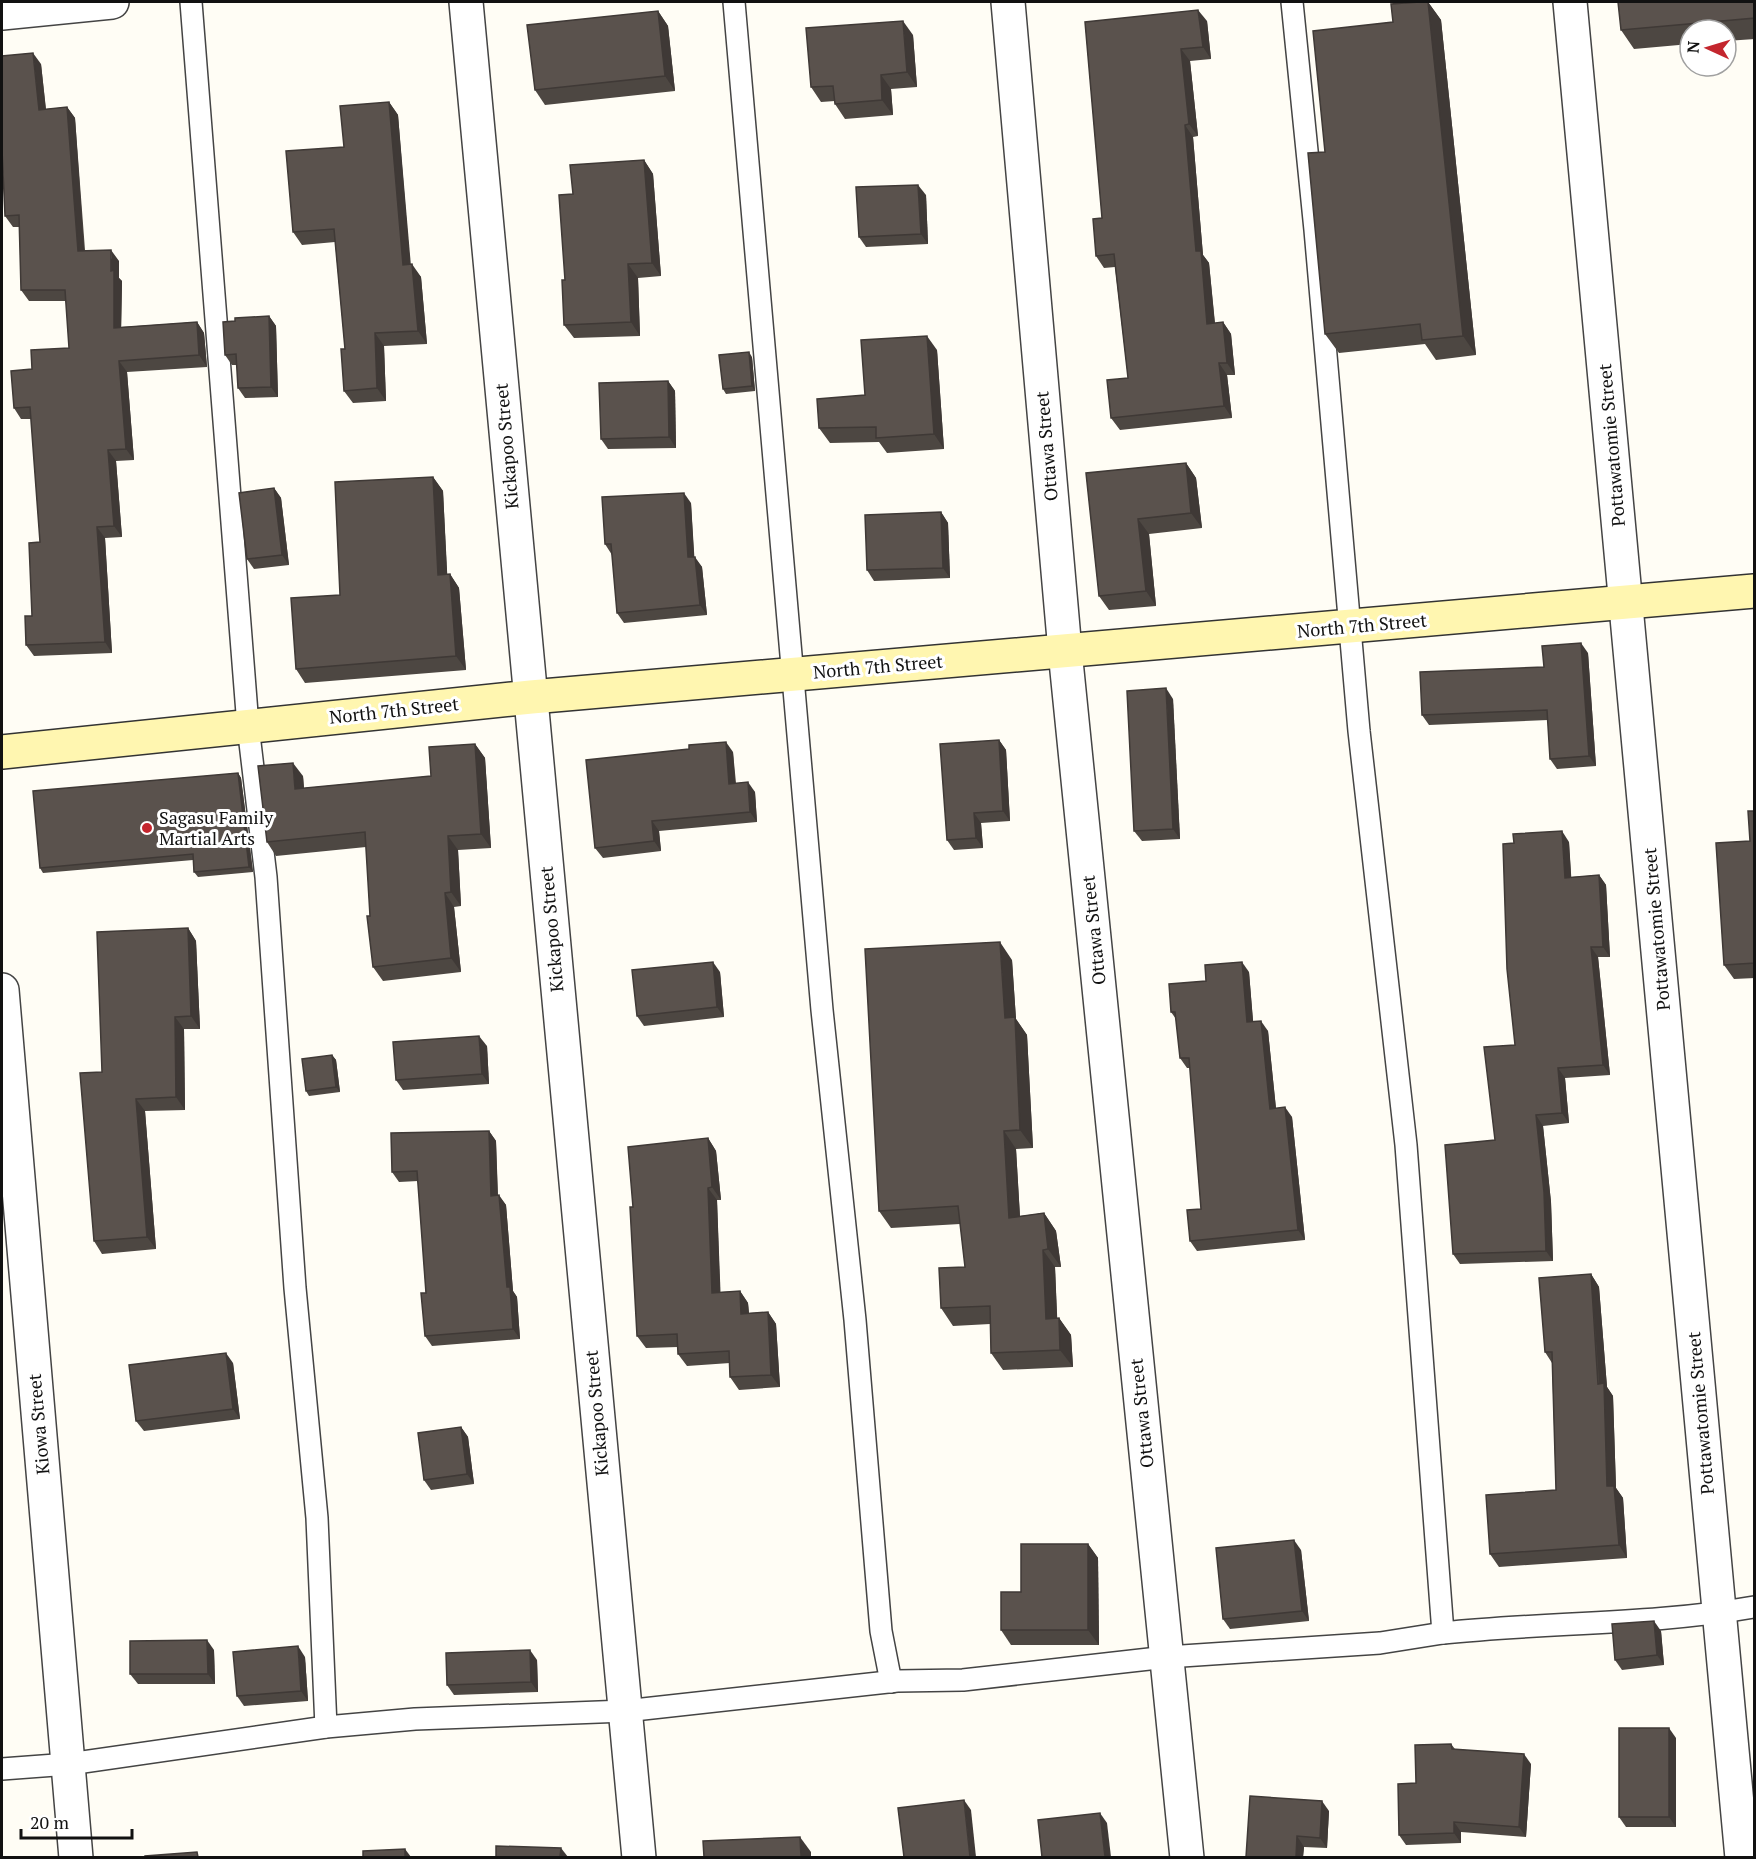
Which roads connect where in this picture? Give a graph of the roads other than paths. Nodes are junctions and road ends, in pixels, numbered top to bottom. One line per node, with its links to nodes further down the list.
1 (112, 2): 8 (street)
2 (190, 2): 15 (lane)
3 (466, 2): 14 (street, Kickapoo Street)
4 (734, 2): 13 (lane)
5 (1008, 2): 12 (street, Ottawa Street)
6 (1293, 2): 11 (lane)
7 (1570, 2): 10 (street, Pottawatomie Street)
8 (2, 13)
9 (1755, 591): 10 (street, North 7th Street)
10 (1627, 602): 11 (street, North 7th Street); 19 (street, Pottawatomie Street)
11 (1350, 628): 12 (street, North 7th Street); 20 (lane)
12 (1065, 651): 13 (street, North 7th Street); 21 (street, Ottawa Street)
13 (793, 674): 14 (street, North 7th Street); 22 (lane)
14 (531, 697): 15 (street, North 7th Street); 23 (street, Kickapoo Street)
15 (248, 726): 16 (street, North 7th Street); 24 (lane)
16 (2, 752)
17 (2, 990): 25 (street, Kiowa Street)
18 (1755, 1607): 19 (lane)
19 (1720, 1613): 20 (lane); 30 (street, Pottawatomie Street)
20 (1443, 1633): 21 (lane)
21 (1167, 1657): 22 (lane); 29 (street, Ottawa Street)
22 (891, 1682): 23 (lane)
23 (625, 1710): 24 (lane); 28 (street, Kickapoo Street)
24 (326, 1727): 25 (lane)
25 (69, 1764): 26 (lane); 27 (street, Kiowa Street)
26 (2, 1769)
27 (76, 1857)
28 (639, 1857)
29 (1187, 1857)
30 (1742, 1857)

